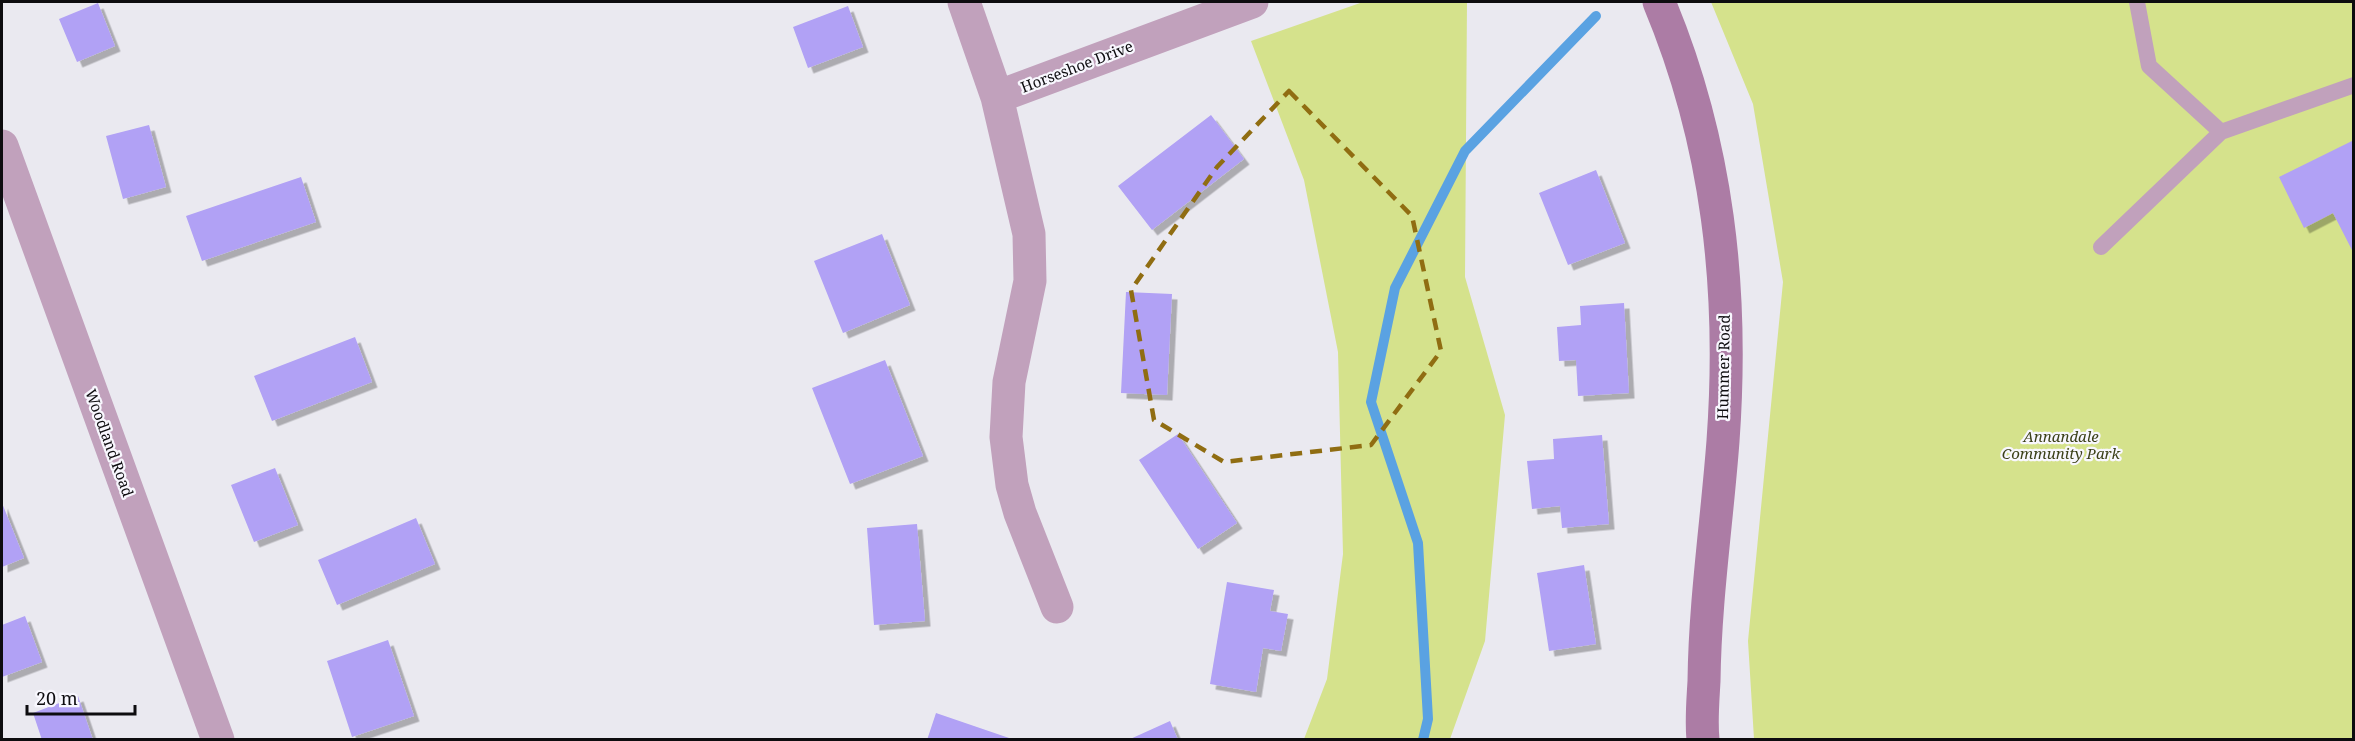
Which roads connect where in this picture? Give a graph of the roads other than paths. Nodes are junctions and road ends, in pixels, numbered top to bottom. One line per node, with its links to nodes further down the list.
1 (964, 2): 6 (street)
2 (1252, 2): 6 (street, Horseshoe Drive)
3 (1659, 2): 12 (main road, Hummer Road)
4 (2137, 2): 7 (lane)
5 (2354, 85): 7 (lane)
6 (997, 97): 10 (street)
7 (2221, 132): 9 (lane)
8 (2, 146): 11 (street, Woodland Road)
9 (2101, 247)
10 (1057, 607)
11 (218, 740)
12 (1703, 740)

